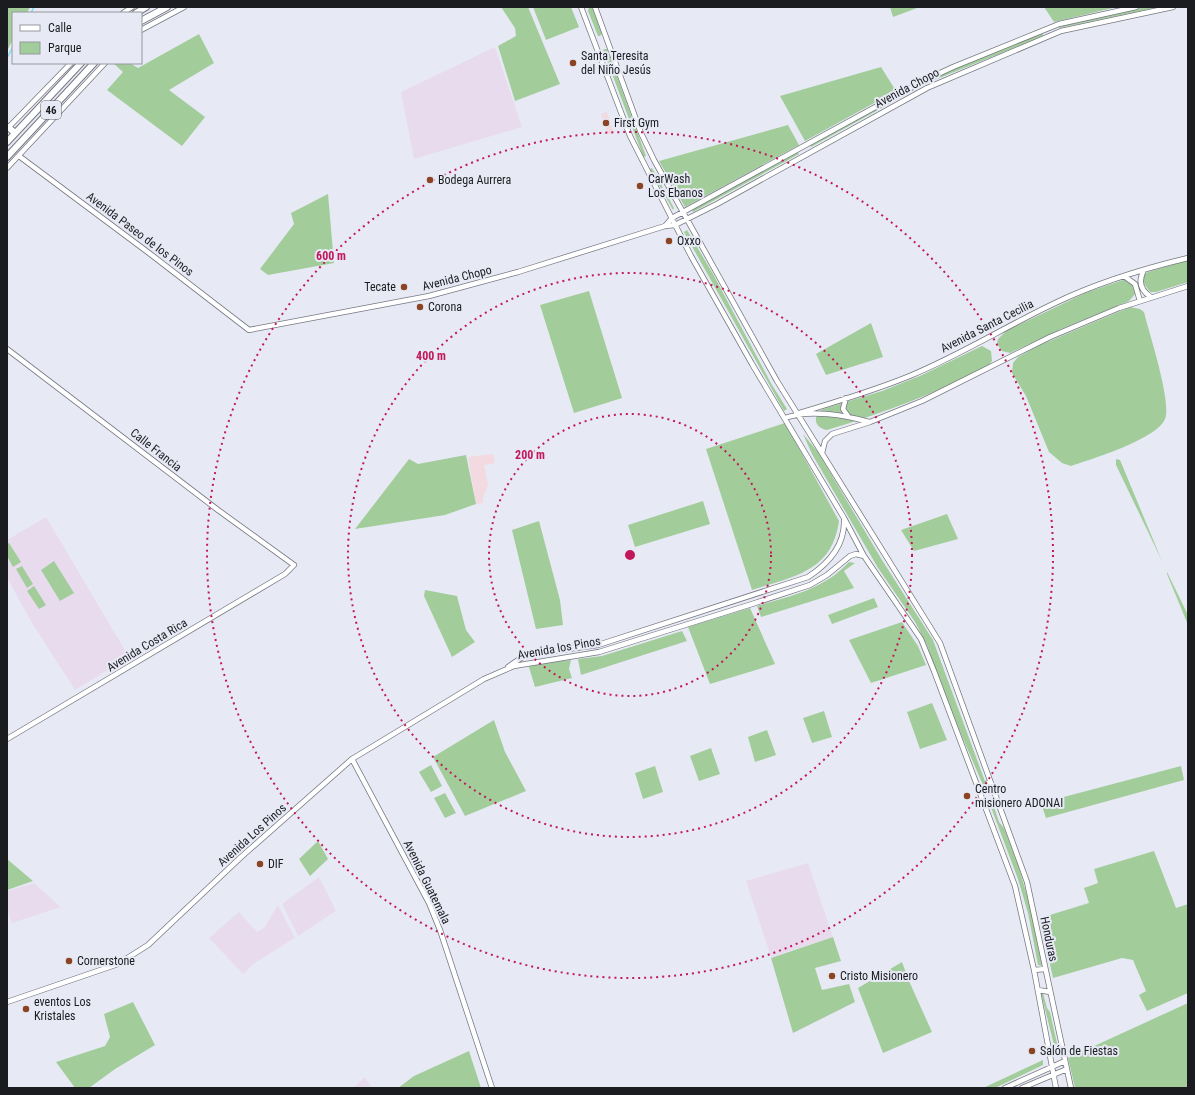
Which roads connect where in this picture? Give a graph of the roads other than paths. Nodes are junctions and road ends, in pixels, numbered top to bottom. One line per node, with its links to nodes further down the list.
1 (167, 7): 7 (main road)
2 (184, 7): 8 (street)
3 (581, 7): 21 (street, Honduras)
4 (595, 7): 20 (street)
5 (1136, 7): 20 (street, Avenida Chopo)
6 (1173, 7): 22 (street, Avenida Chopo)
7 (142, 20)
8 (142, 29)
9 (70, 64): 14 (street)
10 (80, 64): 15 (main road, 46)
11 (93, 64): 13 (main road, 46)
12 (103, 64): 13 (street)
13 (54, 112): 17 (street); 18 (main road, 46)
14 (8, 128): 15 (main road)
15 (15, 133): 16 (main road, 46)
16 (7, 142)
17 (19, 156): 19 (street); 31 (street, Avenida Paseo de los Pinos)
18 (7, 157)
19 (7, 168)
20 (682, 213): 21 (street, Avenida Chopo); 22 (street)
21 (672, 218): 23 (street, Honduras); 24 (street, Avenida Chopo)
22 (686, 220): 23 (street, Avenida Chopo); 34 (street)
23 (675, 225): 24 (street, Avenida Chopo); 36 (street, Honduras)
24 (665, 226): 31 (street, Avenida Chopo)
25 (1188, 258): 26 (street, Avenida Santa Cecilia)
26 (1144, 270): 27 (street, Avenida Santa Cecilia); 29 (street)
27 (1124, 276): 30 (street); 33 (street, Avenida Santa Cecilia)
28 (1188, 286): 29 (street)
29 (1151, 297): 30 (street)
30 (1140, 301): 37 (street)
31 (249, 330)
32 (7, 349): 41 (street, Calle Francia)
33 (846, 398): 34 (street, Avenida Santa Cecilia); 35 (street)
34 (796, 414): 35 (street); 36 (street, Avenida Santa Cecilia); 38 (street)
35 (848, 416): 37 (street)
36 (785, 418): 39 (street, Honduras)
37 (870, 422): 38 (street)
38 (822, 453): 46 (street)
39 (844, 518): 40 (street, Honduras); 42 (street, Avenida los Pinos)
40 (864, 556): 43 (street, Avenida los Pinos); 48 (street, Honduras)
41 (294, 565): 45 (street, Avenida Costa Rica)
42 (822, 568): 43 (street); 44 (street, Avenida los Pinos)
43 (827, 575): 44 (street, Avenida los Pinos)
44 (507, 668): 47 (street, Avenida Los Pinos)
45 (7, 740)
46 (981, 755): 48 (street); 49 (street, Honduras)
47 (352, 759): 53 (street, Avenida Los Pinos); 58 (street, Avenida Guatemala)
48 (979, 792): 50 (street, Honduras)
49 (1045, 969): 50 (street); 52 (street, Honduras)
50 (1034, 970): 51 (street, Honduras)
51 (1038, 990): 52 (street); 55 (street, Honduras)
52 (1050, 992): 54 (street, Honduras)
53 (7, 1002)
54 (1065, 1061): 55 (street); 56 (street, Honduras)
55 (1052, 1066): 57 (street, Honduras); 59 (street)
56 (1067, 1069): 57 (street); 62 (street, Honduras)
57 (1053, 1074): 60 (street); 61 (street, Honduras)
58 (492, 1088)
59 (1005, 1088)
60 (1022, 1088)
61 (1056, 1088)
62 (1071, 1088)

